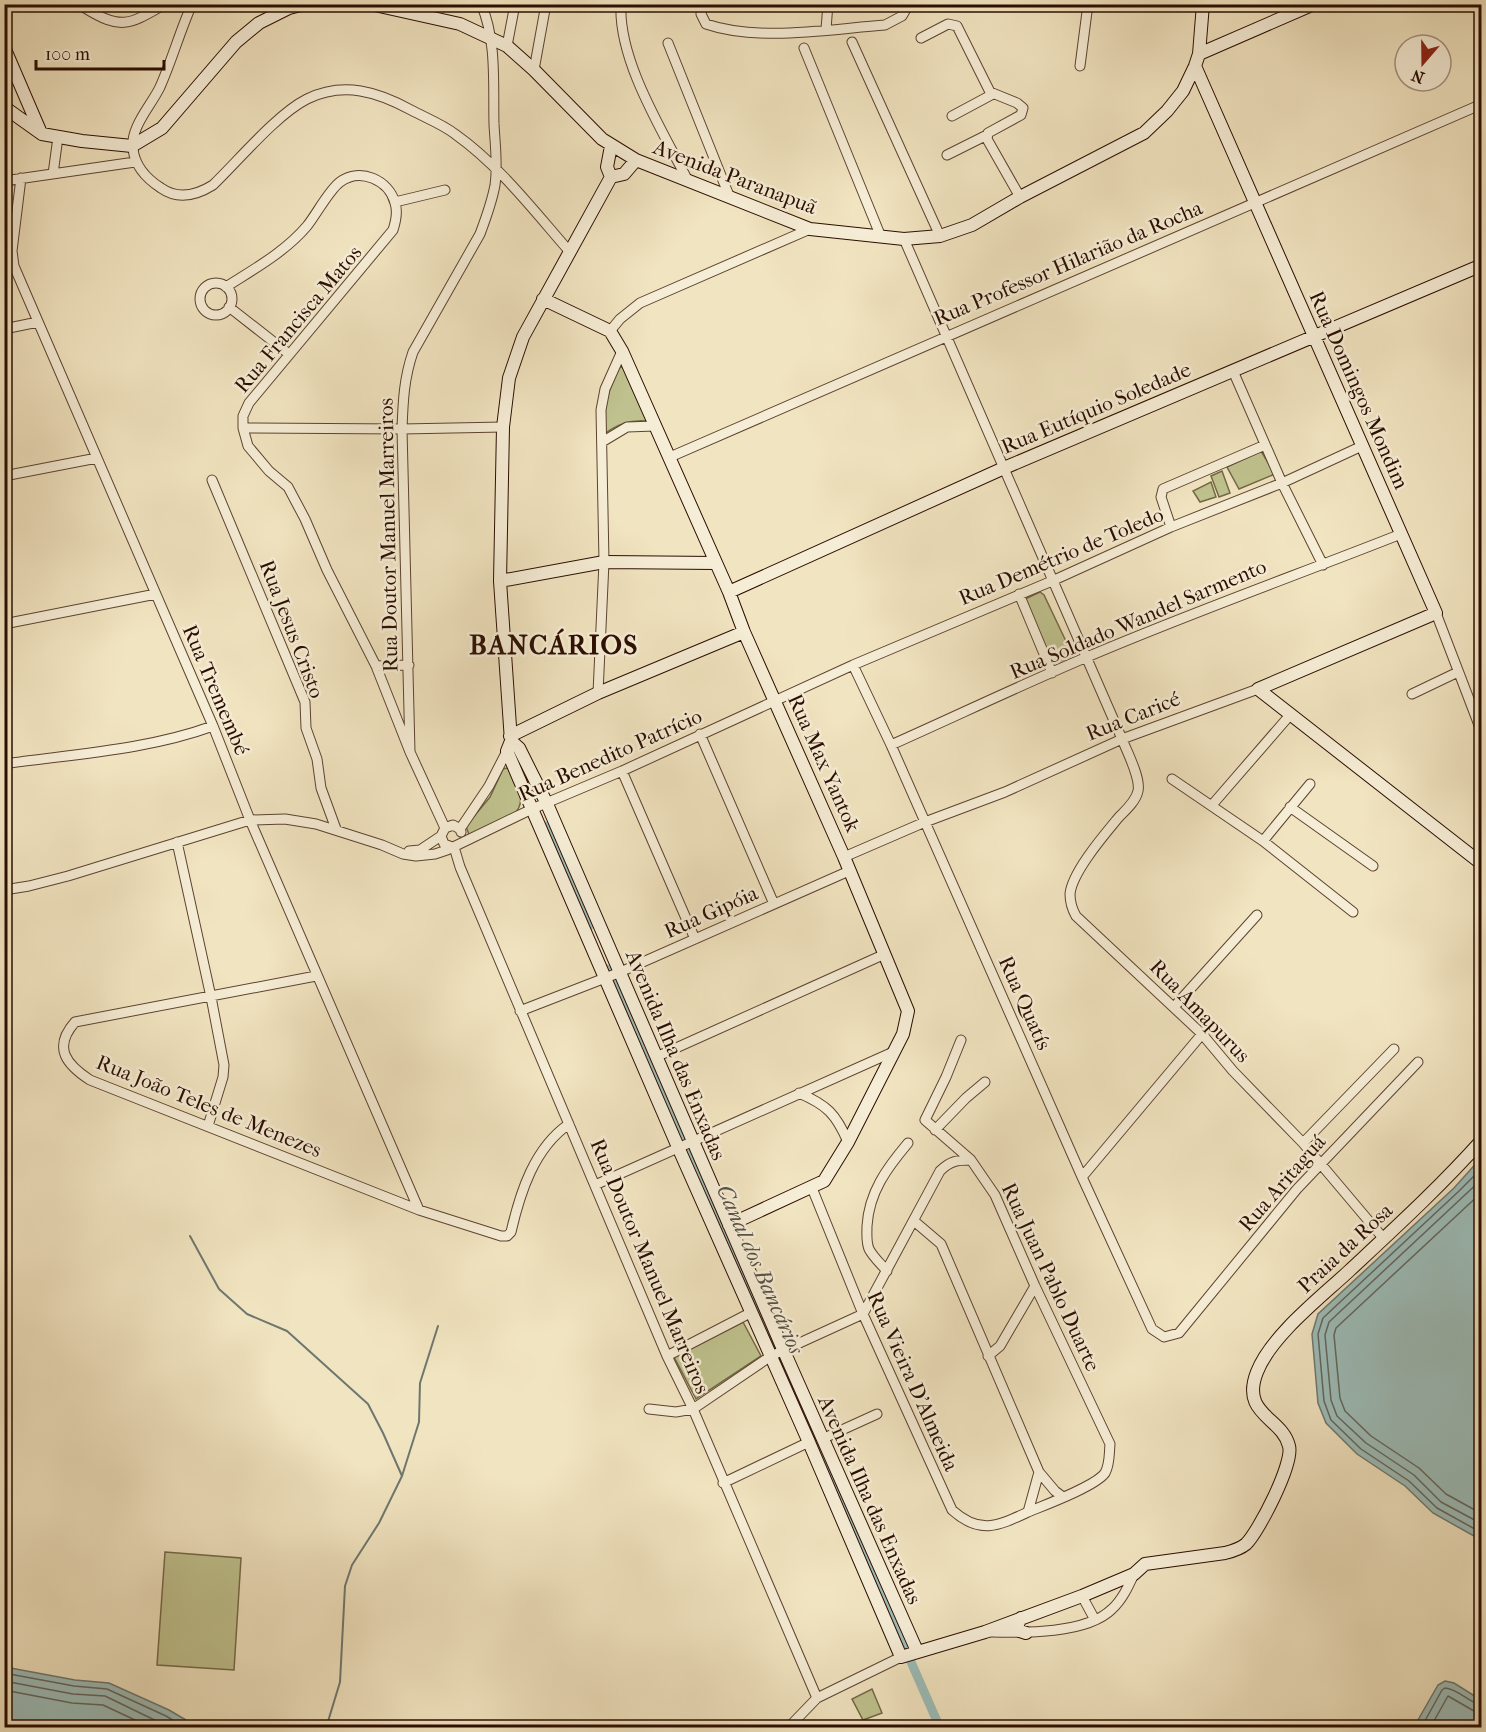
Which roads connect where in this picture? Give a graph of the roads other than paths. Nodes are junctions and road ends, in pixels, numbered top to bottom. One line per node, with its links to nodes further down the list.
1 (165, 4): 15 (street)
2 (192, 4): 34 (street)
3 (304, 4): 34 (street)
4 (370, 4): 17 (street, Avenida Paranapuã)
5 (481, 4): 17 (street, Rua Doutor Manuel Marreiros)
6 (515, 4): 21 (street)
7 (546, 4): 26 (street)
8 (621, 4): 43 (street)
9 (704, 4): 16 (street)
10 (828, 4): 16 (street)
11 (909, 4): 16 (street)
12 (1088, 4): 25 (street)
13 (1203, 4): 24 (street, Avenida Paranapuã)
14 (1314, 4): 24 (street)
15 (84, 6)
16 (826, 29)
17 (490, 37): 21 (street, Avenida Paranapuã); 39 (street, Rua Doutor Manuel Marreiros)
18 (921, 38): 27 (street)
19 (852, 42): 51 (street)
20 (668, 43): 47 (street)
21 (507, 46): 26 (street, Avenida Paranapuã)
22 (4, 47): 31 (street)
23 (804, 48): 52 (street)
24 (1201, 53): 46 (street, Avenida Paranapuã); 49 (street, Rua Domingos Mondim)
25 (1080, 66)
26 (534, 70): 35 (street, Avenida Paranapuã)
27 (993, 94): 30 (street); 32 (street)
28 (1482, 104): 49 (street, Rua Professor Hilarião da Rocha)
29 (4, 107): 31 (street)
30 (952, 116)
31 (42, 134): 33 (street)
32 (987, 135): 36 (street); 46 (street)
33 (58, 137): 34 (street); 40 (street)
34 (132, 146): 38 (street)
35 (611, 146): 37 (street, Avenida Paranapuã); 41 (street)
36 (947, 155)
37 (636, 160): 41 (street); 43 (street, Avenida Paranapuã)
38 (135, 162): 39 (street); 40 (street)
39 (496, 169): 54 (street); 70 (street, Rua Doutor Manuel Marreiros)
40 (52, 174): 42 (street)
41 (611, 177): 54 (street)
42 (21, 178): 44 (street); 59 (street, Rua Tremembé)
43 (687, 179): 47 (street, Avenida Paranapuã)
44 (4, 181)
45 (445, 190): 48 (street)
46 (1020, 197): 51 (street, Avenida Paranapuã)
47 (730, 198): 50 (street, Avenida Paranapuã)
48 (395, 202): 56 (street); 65 (street, Rua Francisca Matos)
49 (1254, 202): 62 (street, Rua Professor Hilarião da Rocha); 63 (street, Rua Domingos Mondim)
50 (810, 229): 52 (street, Avenida Paranapuã); 61 (street)
51 (940, 236): 53 (street, Avenida Paranapuã)
52 (881, 237): 53 (street, Avenida Paranapuã)
53 (904, 239): 62 (street)
54 (570, 252): 57 (street)
55 (1482, 266): 63 (street, Rua Eutíquio Soledade)
56 (226, 287): 58 (street); 58 (street)
57 (543, 299): 61 (street); 68 (street)
58 (229, 308): 65 (street)
59 (38, 322): 60 (street); 75 (street, Rua Tremembé)
60 (4, 329)
61 (610, 331): 64 (street, Rua Max Yantok)
62 (946, 335): 74 (street, Rua Professor Hilarião da Rocha); 76 (street)
63 (1314, 337): 66 (street, Rua Eutíquio Soledade); 73 (street, Rua Domingos Mondim)
64 (622, 351): 67 (street, Rua Max Yantok); 71 (street)
65 (289, 354): 69 (street, Rua Francisca Matos)
66 (1233, 371): 72 (street); 76 (street, Rua Eutíquio Soledade)
67 (655, 426): 71 (street); 74 (street, Rua Max Yantok)
68 (502, 427): 70 (street); 85 (street)
69 (243, 428): 70 (street); 96 (street, Rua Francisca Matos)
70 (402, 429): 94 (street, Rua Doutor Manuel Marreiros)
71 (602, 442): 82 (street)
72 (1265, 445): 79 (street); 80 (street)
73 (1362, 446): 79 (street, Rua Demétrio de Toledo); 81 (street, Rua Domingos Mondim)
74 (670, 457): 83 (street, Rua Max Yantok)
75 (97, 458): 77 (street); 88 (street, Rua Tremembé)
76 (1004, 468): 86 (street); 87 (street, Rua Eutíquio Soledade)
77 (4, 476)
78 (212, 480): 121 (street, Rua Jesus Cristo)
79 (1282, 483): 80 (street, Rua Demétrio de Toledo); 84 (street)
80 (1171, 527): 86 (street, Rua Demétrio de Toledo)
81 (1401, 534): 84 (street, Rua Soldado Wandel Sarmento); 90 (street, Rua Domingos Mondim)
82 (604, 562): 83 (street); 85 (street); 100 (street)
83 (716, 563): 87 (street, Rua Max Yantok)
84 (1323, 565): 93 (street, Rua Soldado Wandel Sarmento)
85 (500, 581): 108 (street)
86 (1052, 581): 89 (street, Rua Demétrio de Toledo); 93 (street)
87 (729, 592): 92 (street, Rua Max Yantok)
88 (156, 594): 91 (street); 104 (street, Rua Tremembé)
89 (1019, 594): 95 (street, Rua Demétrio de Toledo); 98 (street)
90 (1437, 613): 97 (street, Rua Domingos Mondim); 99 (street, Rua Caricé)
91 (4, 624)
92 (744, 632): 100 (street); 102 (street, Rua Max Yantok)
93 (1086, 657): 98 (street, Rua Soldado Wandel Sarmento); 107 (street)
94 (409, 665): 96 (street); 110 (street, Rua Doutor Manuel Marreiros)
95 (853, 665): 102 (street, Rua Demétrio de Toledo); 109 (street, Rua Quatís)
96 (376, 666): 110 (street, Rua Francisca Matos)
97 (1458, 672): 101 (street); 105 (street, Rua Domingos Mondim)
98 (1052, 673): 109 (street, Rua Soldado Wandel Sarmento)
99 (1258, 689): 103 (street); 107 (street, Rua Caricé)
100 (598, 693): 108 (street)
101 (1412, 694)
102 (775, 701): 106 (street, Rua Benedito Patrício); 128 (street, Rua Max Yantok)
103 (1290, 715): 116 (street); 129 (street)
104 (213, 726): 111 (street); 119 (street, Rua Tremembé)
105 (1482, 733)
106 (700, 734): 112 (street, Rua Benedito Patrício); 133 (street)
107 (1122, 739): 120 (street, Rua Caricé); 142 (street, Rua Amapurus)
108 (512, 744): 115 (street, Avenida Ilha das Enxadas); 118 (street, Avenida Ilha das Enxadas); 122 (street)
109 (891, 745): 120 (street, Rua Quatís)
110 (410, 752): 123 (street, Rua Doutor Manuel Marreiros)
111 (4, 764)
112 (622, 771): 115 (street, Rua Benedito Patrício); 136 (street)
113 (1172, 779): 116 (street)
114 (1310, 784): 117 (street)
115 (547, 804): 118 (street, Rua Benedito Patrício); 138 (street, Avenida Ilha das Enxadas)
116 (1212, 805): 124 (street)
117 (1290, 807): 124 (street); 130 (street)
118 (532, 809): 126 (street, Rua Benedito Patrício); 140 (street, Avenida Ilha das Enxadas)
119 (250, 820): 121 (street, Rua Benedito Patrício); 125 (street, Rua Benedito Patrício); 139 (street, Rua Tremembé)
120 (925, 822): 128 (street, Rua Caricé); 162 (street, Rua Quatís)
121 (336, 829): 127 (street, Rua Benedito Patrício)
122 (460, 829): 123 (street); 126 (street)
123 (443, 832): 126 (street); 127 (street)
124 (1263, 841): 134 (street)
125 (177, 842): 132 (street, Rua Benedito Patrício); 141 (street)
126 (455, 846): 127 (street, Rua Benedito Patrício); 143 (street, Rua Doutor Manuel Marreiros)
127 (395, 851)
128 (844, 857): 131 (street, Rua Max Yantok)
129 (1482, 864)
130 (1373, 866)
131 (849, 871): 133 (street, Rua Gipóia); 137 (street, Rua Max Yantok)
132 (4, 890)
133 (774, 904): 136 (street, Rua Gipóia)
134 (1353, 912)
135 (1257, 915): 142 (street)
136 (695, 939): 138 (street, Rua Gipóia)
137 (885, 954): 147 (street, Rua Max Yantok); 148 (street)
138 (619, 973): 140 (street, Rua Gipóia); 148 (street, Avenida Ilha das Enxadas)
139 (316, 976): 141 (street, Rua João Teles de Menezes); 165 (street, Rua Tremembé)
140 (606, 978): 143 (street, Rua Gipóia); 159 (street, Avenida Ilha das Enxadas)
141 (211, 997): 153 (street); 153 (street, Rua João Teles de Menezes)
142 (1174, 1007): 144 (street, Rua Amapurus)
143 (520, 1011): 152 (street, Rua Doutor Manuel Marreiros)
144 (1202, 1034): 158 (street, Rua Amapurus); 162 (street)
145 (961, 1040): 154 (street, Rua Juan Pablo Duarte)
146 (1394, 1049): 158 (street)
147 (892, 1052): 151 (street); 156 (street, Rua Max Yantok)
148 (656, 1057): 159 (street, Avenida Ilha das Enxadas)
149 (1418, 1062): 161 (street, Rua Aritaguá)
150 (985, 1082): 154 (street)
151 (799, 1093): 156 (street); 159 (street)
152 (569, 1124): 163 (street, Rua Doutor Manuel Marreiros); 165 (street, Rua João Teles de Menezes)
153 (207, 1126): 165 (street, Rua João Teles de Menezes)
154 (935, 1130): 160 (street, Rua Juan Pablo Duarte)
155 (1482, 1140): 168 (street, Praia da Rosa)
156 (848, 1142): 164 (street, Rua Max Yantok)
157 (908, 1143): 169 (street)
158 (1303, 1143): 161 (street, Rua Amapurus)
159 (686, 1144): 163 (street); 167 (street, Avenida Ilha das Enxadas); 171 (street, Avenida Ilha das Enxadas)
160 (971, 1160): 166 (street); 170 (street, Rua Juan Pablo Duarte)
161 (1322, 1164): 168 (street, Rua Amapurus); 173 (street, Rua Aritaguá)
162 (1082, 1177): 173 (street, Rua Quatís)
163 (595, 1185): 175 (street, Rua Doutor Manuel Marreiros)
164 (812, 1188): 167 (street, Rua Max Yantok); 172 (street, Rua Vieira D'Almeida)
165 (419, 1210)
166 (914, 1221): 169 (street); 176 (street)
167 (729, 1225): 174 (street, Avenida Ilha das Enxadas)
168 (1384, 1239): 186 (street, Praia da Rosa)
169 (887, 1271): 172 (street)
170 (1035, 1286): 176 (street); 184 (street, Rua Juan Pablo Duarte)
171 (752, 1312): 174 (street, Avenida Ilha das Enxadas); 175 (street)
172 (863, 1314): 174 (street); 185 (street, Rua Vieira D'Almeida)
173 (1179, 1333)
174 (777, 1353): 178 (street); 180 (street, Avenida Ilha das Enxadas); 181 (street, Avenida Ilha das Enxadas)
175 (667, 1356): 178 (street, Rua Doutor Manuel Marreiros)
176 (988, 1356): 182 (street)
177 (649, 1408): 178 (street)
178 (693, 1409): 183 (street, Rua Doutor Manuel Marreiros)
179 (877, 1414): 180 (street)
180 (822, 1439): 192 (street, Avenida Ilha das Enxadas)
181 (809, 1442): 183 (street); 193 (street, Avenida Ilha das Enxadas)
182 (1040, 1472): 184 (street); 185 (street)
183 (723, 1483): 194 (street, Rua Doutor Manuel Marreiros)
184 (1063, 1497): 185 (street, Rua Vieira D'Almeida)
185 (1028, 1512)
186 (1134, 1574): 187 (street); 189 (street)
187 (1082, 1596): 188 (street); 189 (street)
188 (1021, 1618): 190 (street); 191 (street)
189 (1095, 1620): 191 (street)
190 (985, 1632): 191 (street); 192 (street)
191 (1026, 1633)
192 (916, 1651): 193 (street)
193 (902, 1657): 194 (street)
194 (817, 1698): 195 (street)
195 (788, 1728)

